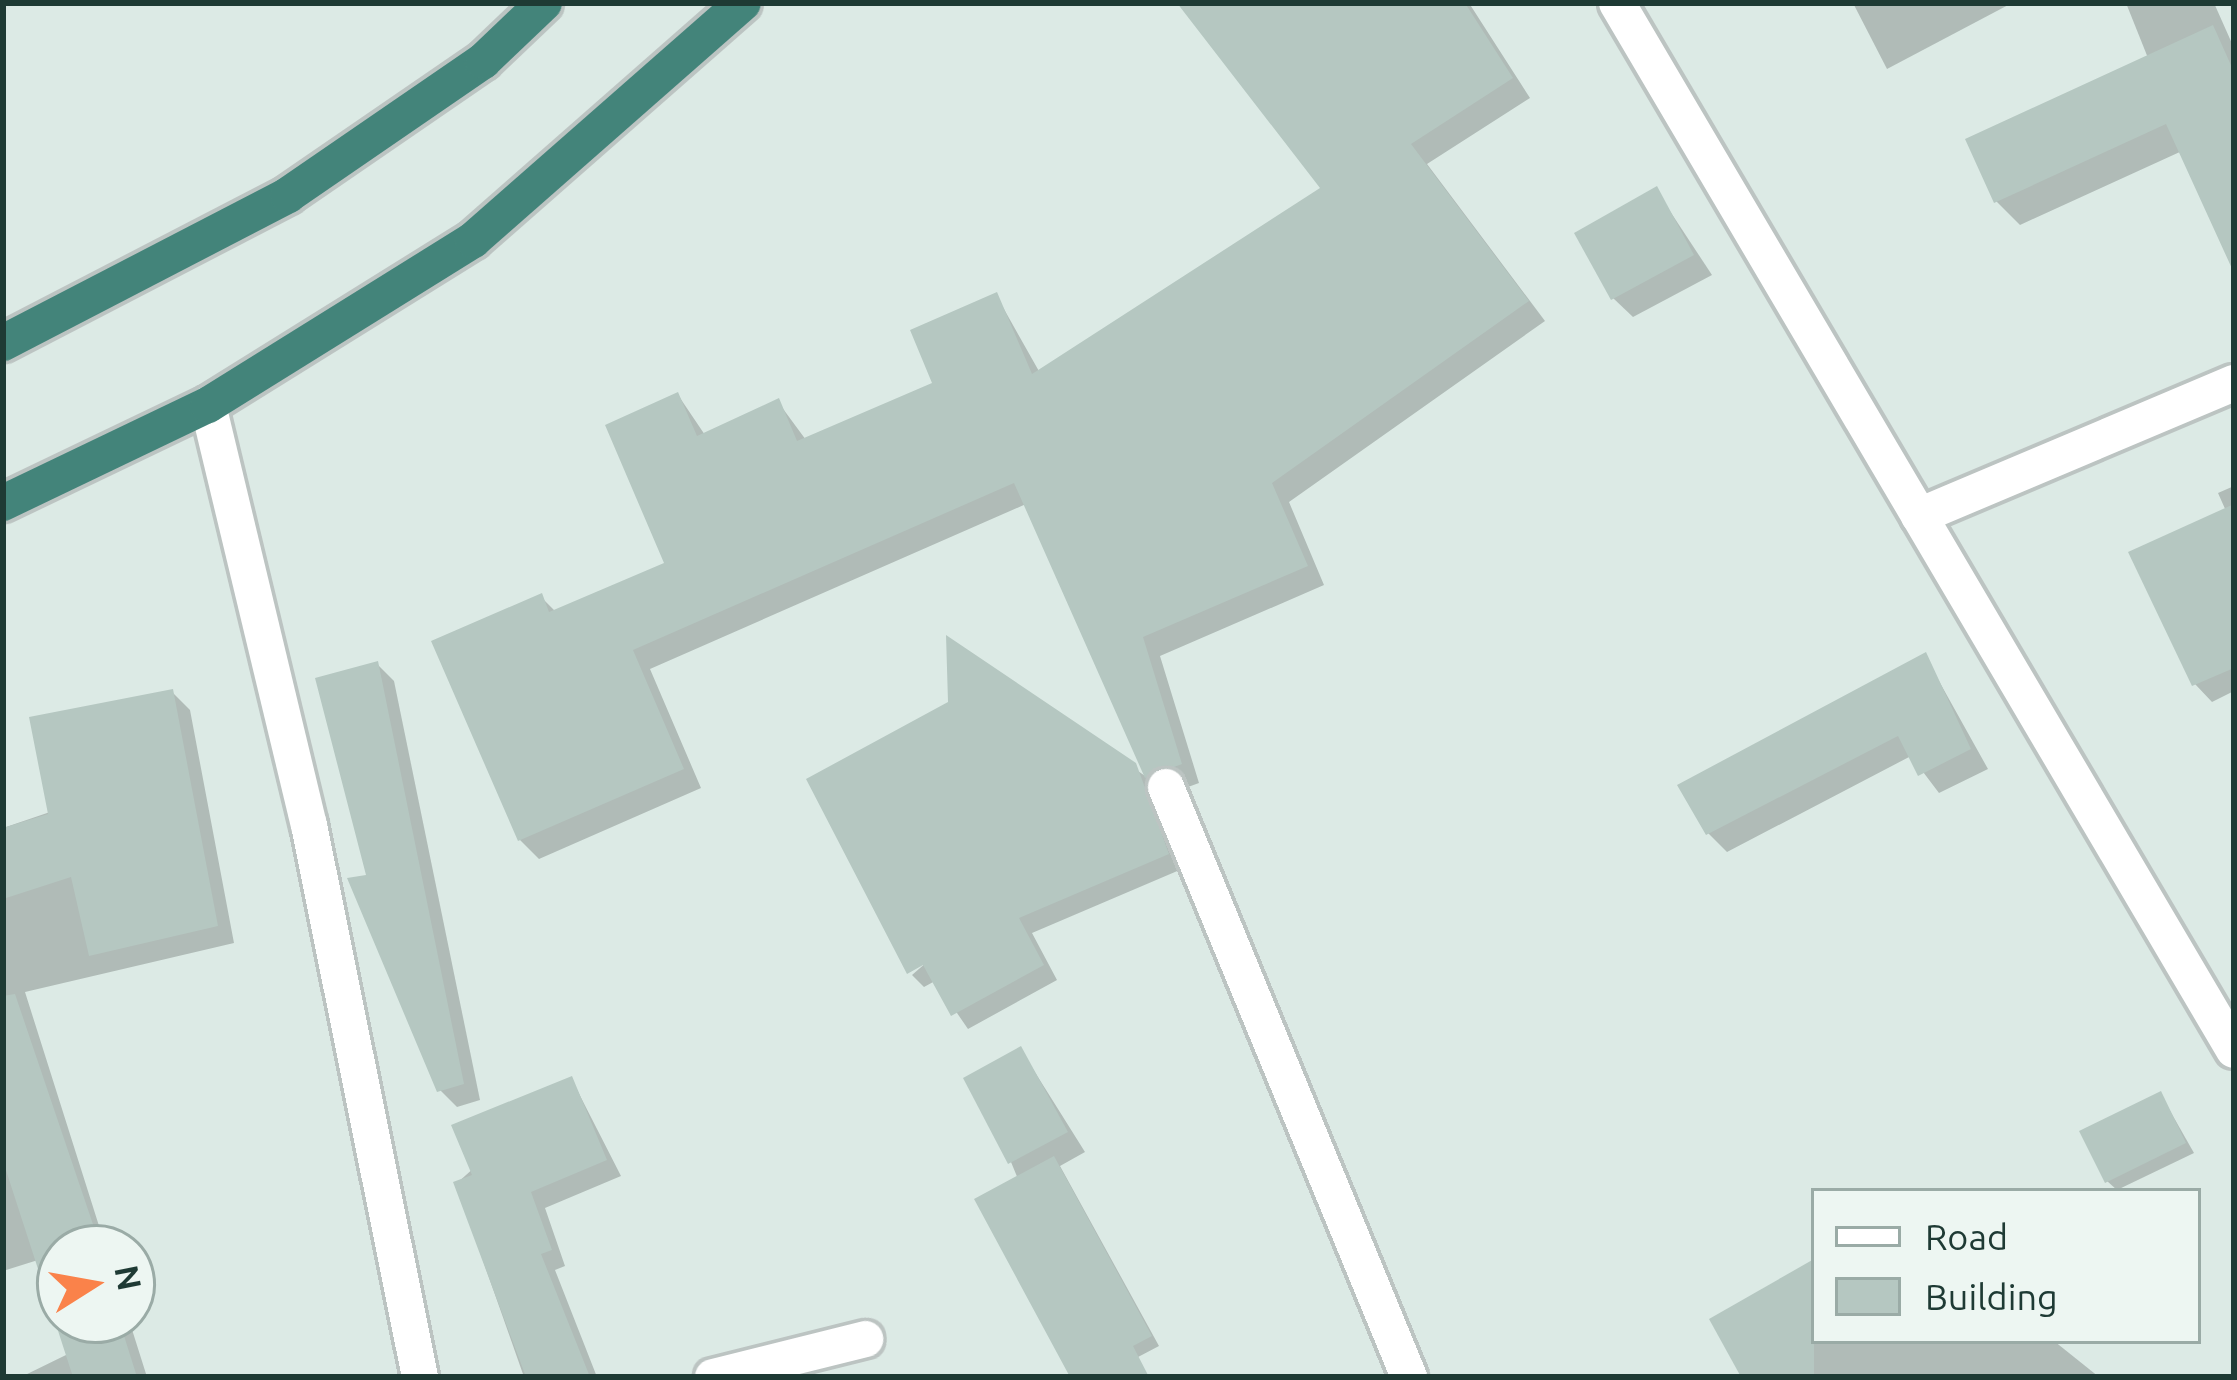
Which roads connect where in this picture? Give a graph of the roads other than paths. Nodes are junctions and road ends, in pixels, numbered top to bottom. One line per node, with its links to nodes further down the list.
1 (544, 3): 4 (highway)
2 (743, 3): 6 (highway)
3 (1617, 3): 8 (street)
4 (3, 343)
5 (2234, 383): 8 (street)
6 (208, 405): 7 (highway); 12 (street)
7 (3, 503)
8 (1919, 516): 10 (street)
9 (1166, 787): 14 (street)
10 (2234, 1050)
11 (865, 1339): 13 (street)
12 (420, 1377)
13 (712, 1377)
14 (1409, 1377)

